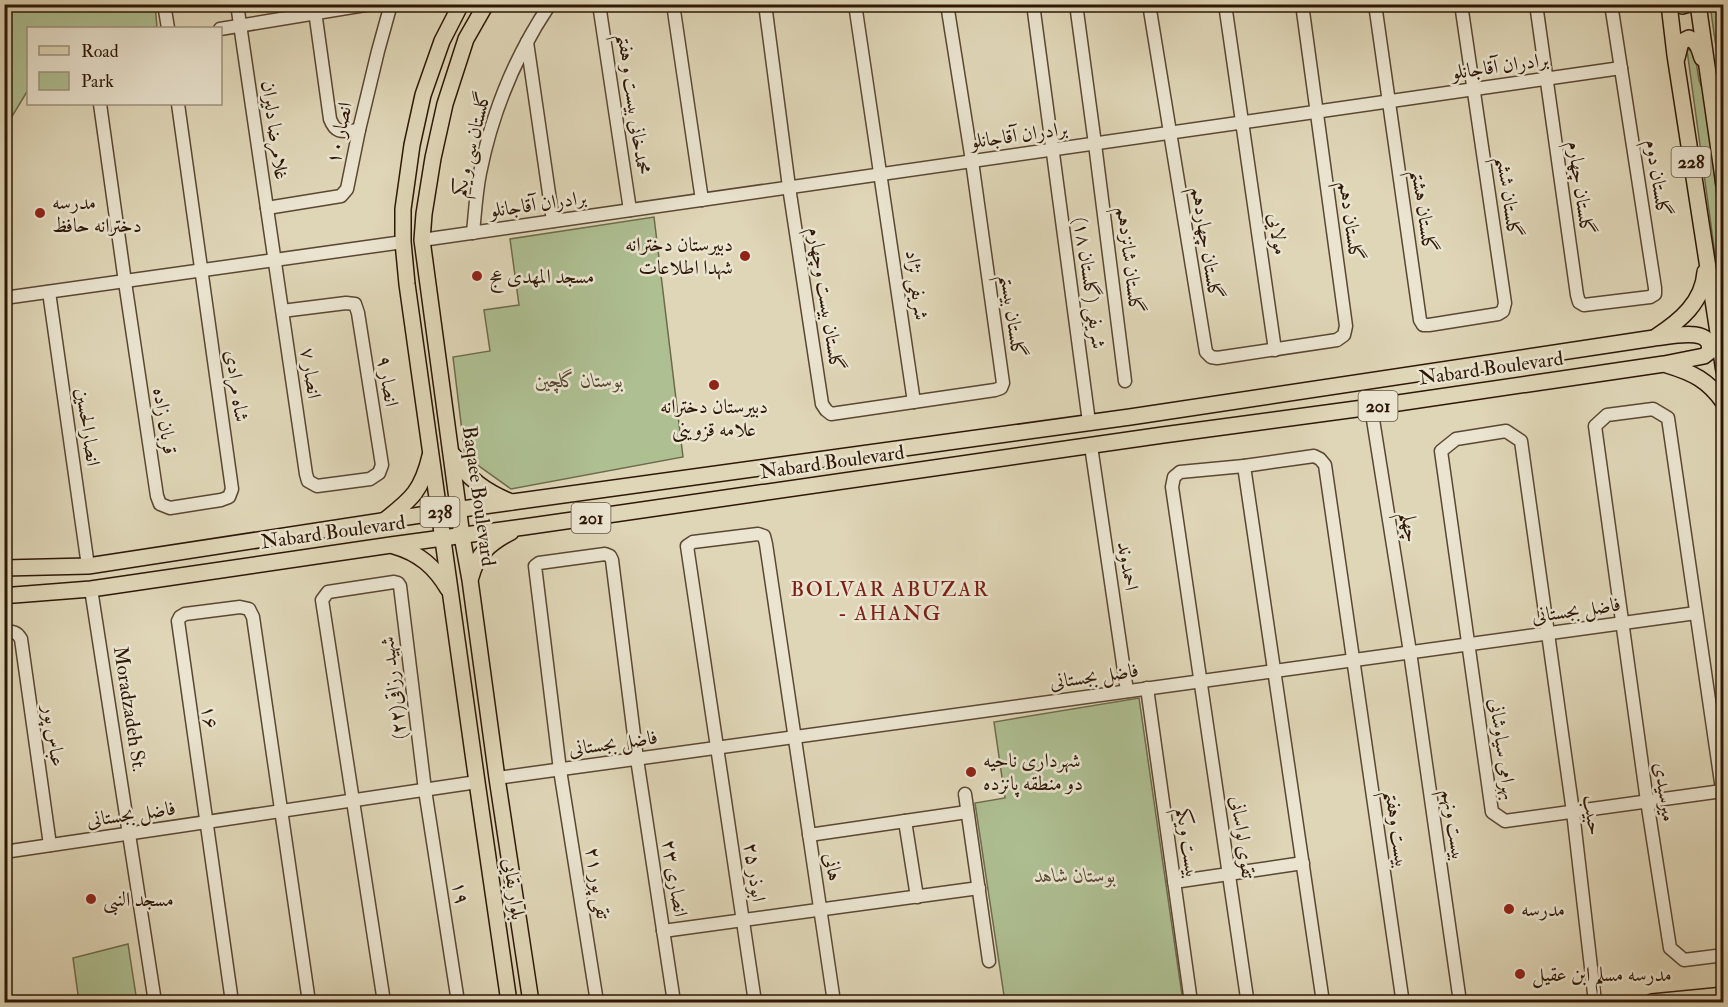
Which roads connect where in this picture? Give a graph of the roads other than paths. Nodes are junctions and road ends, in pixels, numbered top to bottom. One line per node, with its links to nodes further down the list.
1 (164, 4): 28 (street)
2 (237, 4): 27 (street, غلامرضا دلیران)
3 (371, 4): 26 (street)
4 (392, 4): 41 (street, انصار ۱۰)
5 (461, 4): 55 (main road, Baqaee Boulevard / 238)
6 (486, 4): 54 (main road, Baqaee Boulevard / 238)
7 (550, 4): 30 (street, گلستان سی و یکم)
8 (600, 4): 51 (street, محمدخانی بیست و هفتم)
9 (673, 4): 49 (street)
10 (765, 4): 48 (street, گلستان بیست وچهارم)
11 (855, 4): 46 (street, شریفی نژاد)
12 (947, 4): 45 (street)
13 (1033, 4): 44 (street, شریفی (گلستان ۱۸))
14 (1076, 4): 43 (street, گلستان شانزدهم)
15 (1149, 4): 42 (street, گلستان چهاردهم)
16 (1225, 4): 40 (street, مولایی)
17 (1302, 4): 39 (street, گلستان دهم)
18 (1375, 4): 36 (street, گلستان هشتم)
19 (1461, 4): 34 (street, گلستان ششم)
20 (1536, 4): 33 (street, گلستان چهارم)
21 (1611, 4): 32 (street, گلستان دوم)
22 (1669, 4): 31 (main road, 228)
23 (1680, 4): 24 (main road)
24 (1689, 4)
25 (1698, 4): 35 (main road, 228)
26 (314, 9): 27 (street); 41 (street)
27 (240, 26): 29 (street); 50 (street, غلامرضا دلیران)
28 (168, 27)
29 (222, 29)
30 (527, 42): 52 (street); 53 (street, گلستان سی و یکم)
31 (1676, 63): 35 (main road); 57 (main road, 228)
32 (1621, 68): 33 (street, برادران آقاجانلو); 62 (street, گلستان دوم)
33 (1546, 79): 34 (street, برادران آقاجانلو); 62 (street, گلستان چهارم)
34 (1474, 89): 36 (street, برادران آقاجانلو); 64 (street, گلستان ششم)
35 (1710, 90): 47 (main road, 228)
36 (1388, 102): 39 (street, برادران آقاجانلو); 64 (street, گلستان هشتم)
37 (100, 105): 59 (street)
38 (178, 105): 58 (street)
39 (1317, 112): 40 (street, برادران آقاجانلو); 66 (street, گلستان دهم)
40 (1241, 123): 42 (street, برادران آقاجانلو); 66 (street, مولایی)
41 (359, 130): 50 (street, انصار ۱۰)
42 (1169, 133): 43 (street, برادران آقاجانلو); 66 (street, گلستان چهاردهم)
43 (1095, 144): 44 (street, برادران آقاجانلو); 69 (street, گلستان شانزدهم)
44 (1052, 150): 45 (street, برادران آقاجانلو); 73 (street, شریفی (گلستان ۱۸))
45 (972, 161): 46 (street, برادران آقاجانلو); 70 (street, گلستان بیستم)
46 (881, 174): 48 (street, برادران آقاجانلو); 70 (street, شریفی نژاد)
47 (1724, 185)
48 (789, 187): 49 (street, برادران آقاجانلو); 70 (street, گلستان بیست وچهارم)
49 (702, 200): 51 (street, برادران آقاجانلو)
50 (267, 208): 56 (street, غلامرضا دلیران)
51 (630, 210): 52 (street, برادران آقاجانلو)
52 (553, 221): 53 (street, برادران آقاجانلو)
53 (473, 232): 54 (street, برادران آقاجانلو)
54 (422, 240): 55 (main road); 75 (main road, Baqaee Boulevard / 238)
55 (403, 242): 56 (street); 76 (main road, Baqaee Boulevard / 238)
56 (275, 260): 58 (street); 63 (street, انصار ۷)
57 (1707, 260): 65 (main road); 68 (main road, 228)
58 (201, 271): 59 (street); 80 (street, شاه مرادی)
59 (124, 282): 60 (street); 80 (street, قربان زاده)
60 (49, 292): 61 (street); 91 (street, انصارالحسین)
61 (4, 298)
62 (1579, 302)
63 (282, 311): 79 (street, انصار ۷); 79 (street, انصار ۹)
64 (1423, 325)
65 (1654, 338): 67 (main road, 201); 73 (main road, Nabard Boulevard / 201)
66 (1275, 350)
67 (1664, 364): 71 (main road); 72 (main road, Nabard Boulevard / 201)
68 (1724, 371)
69 (1125, 381)
70 (914, 402)
71 (1724, 403)
72 (1371, 407): 74 (main road, Nabard Boulevard / 201); 102 (street, چهلم)
73 (1089, 422): 81 (main road, Nabard Boulevard / 201)
74 (1090, 446): 85 (main road, Nabard Boulevard / 201); 107 (street, احمدوند)
75 (451, 449): 81 (main road); 82 (main road, Baqaee Boulevard / 238)
76 (431, 450): 83 (main road, Baqaee Boulevard / 238); 84 (main road)
77 (1441, 451): 100 (street, حبیب); 101 (street, بهرامی سیاوشانی)
78 (1244, 466): 103 (street); 104 (street); 105 (street, تقوی لواسانی)
79 (317, 486)
80 (221, 500)
81 (511, 502): 82 (main road, Nabard Boulevard / 201)
82 (459, 509): 83 (main road, Nabard Boulevard / 201); 86 (main road, Baqaee Boulevard / 238)
83 (440, 512): 84 (main road, Nabard Boulevard / 201); 88 (main road, Baqaee Boulevard / 238)
84 (385, 521): 91 (main road, Nabard Boulevard / 201)
85 (524, 527): 86 (main road, Nabard Boulevard / 201); 93 (main road)
86 (462, 536): 88 (main road, Nabard Boulevard / 201); 93 (main road, Baqaee Boulevard / 238)
87 (764, 536): 108 (street, هانی); 109 (street, ابوذر ۲۵)
88 (442, 538): 89 (main road, Nabard Boulevard / 201); 95 (main road, Baqaee Boulevard / 238)
89 (391, 545): 94 (main road, Nabard Boulevard / 201); 95 (main road)
90 (610, 556): 110 (street, انصاری ۲۳); 111 (street, تقی پور ۲۱)
91 (88, 566): 92 (main road, Nabard Boulevard / 201)
92 (4, 568)
93 (470, 580): 112 (main road, Baqaee Boulevard / 238)
94 (91, 589): 96 (main road, Nabard Boulevard / 201); 124 (street, Moradzadeh St.)
95 (451, 594): 113 (main road, Baqaee Boulevard / 238)
96 (4, 595)
97 (1696, 613): 98 (street, فاضل بجستانی); 98 (street, میرسیدی); 116 (street)
98 (1622, 623): 100 (street, فاضل بجستانی); 118 (street, میرسیدی)
99 (11, 632): 126 (street, عباس پور)
100 (1548, 633): 101 (street, فاضل بجستانی); 121 (street, حبیب)
101 (1468, 644): 102 (street, فاضل بجستانی); 121 (street, بهرامی سیاوشانی)
102 (1410, 652): 103 (street, فاضل بجستانی); 154 (street, بیست ونهم)
103 (1352, 660): 104 (street, فاضل بجستانی); 153 (street, بیست وهفتم)
104 (1276, 671): 105 (street, فاضل بجستانی); 128 (street)
105 (1201, 681): 106 (street, فاضل بجستانی); 129 (street, تقوی لواسانی)
106 (1148, 688): 107 (street, فاضل بجستانی); 130 (street, بیست ویکم)
107 (1127, 691): 108 (street, فاضل بجستانی)
108 (794, 737): 109 (street, فاضل بجستانی); 125 (street, هانی)
109 (717, 748): 110 (street, فاضل بجستانی); 134 (street, ابوذر ۲۵)
110 (637, 759): 111 (street, فاضل بجستانی); 135 (street, انصاری ۲۳)
111 (560, 770): 112 (street, فاضل بجستانی); 147 (street, تقی پور ۲۱)
112 (497, 778): 113 (main road); 146 (main road, Baqaee Boulevard / 238)
113 (477, 782): 114 (street, فاضل بجستانی); 145 (main road, بلوار بقایی / 238)
114 (425, 790): 117 (street, فاضل بجستانی); 117 (street, شهید رزاقی(۲۲)); 144 (street, ۱۹)
115 (965, 794): 120 (street)
116 (1723, 797): 118 (street, بهرامی سیاوشانی)
117 (354, 800): 119 (street, فاضل بجستانی); 143 (street)
118 (1647, 801): 121 (street, بهرامی سیاوشانی); 136 (street, میرسیدی)
119 (280, 811): 123 (street, فاضل بجستانی); 123 (street, ۱۶); 142 (street)
120 (968, 812): 122 (street); 131 (street)
121 (1573, 812): 155 (street, حبیب)
122 (905, 821): 125 (street); 132 (street)
123 (205, 823): 124 (street, فاضل بجستانی); 141 (street, ۱۶)
124 (129, 834): 126 (street, فاضل بجستانی); 140 (street, Moradzadeh St.)
125 (809, 835): 133 (street, هانی)
126 (50, 845): 127 (street, فاضل بجستانی)
127 (4, 852)
128 (1303, 863): 129 (street); 152 (street)
129 (1229, 874): 130 (street); 139 (street, تقوی لواسانی)
130 (1174, 882): 151 (street, بیست ویکم)
131 (978, 888): 132 (street); 137 (street)
132 (917, 897): 133 (street)
133 (820, 910): 134 (street); 150 (street, هانی)
134 (742, 920): 135 (street); 149 (street, ابوذر ۲۵)
135 (663, 931): 148 (street, انصاری ۲۳)
136 (1724, 955)
137 (989, 961)
138 (1724, 995): 156 (main road)
139 (1247, 998)
140 (155, 1002)
141 (232, 1002)
142 (309, 1002)
143 (384, 1002)
144 (458, 1002)
145 (509, 1002)
146 (531, 1002)
147 (597, 1002)
148 (674, 1002)
149 (755, 1002)
150 (834, 1002)
151 (1191, 1002)
152 (1323, 1002)
153 (1397, 1002)
154 (1460, 1002)
155 (1595, 1002)
156 (1652, 1002)

